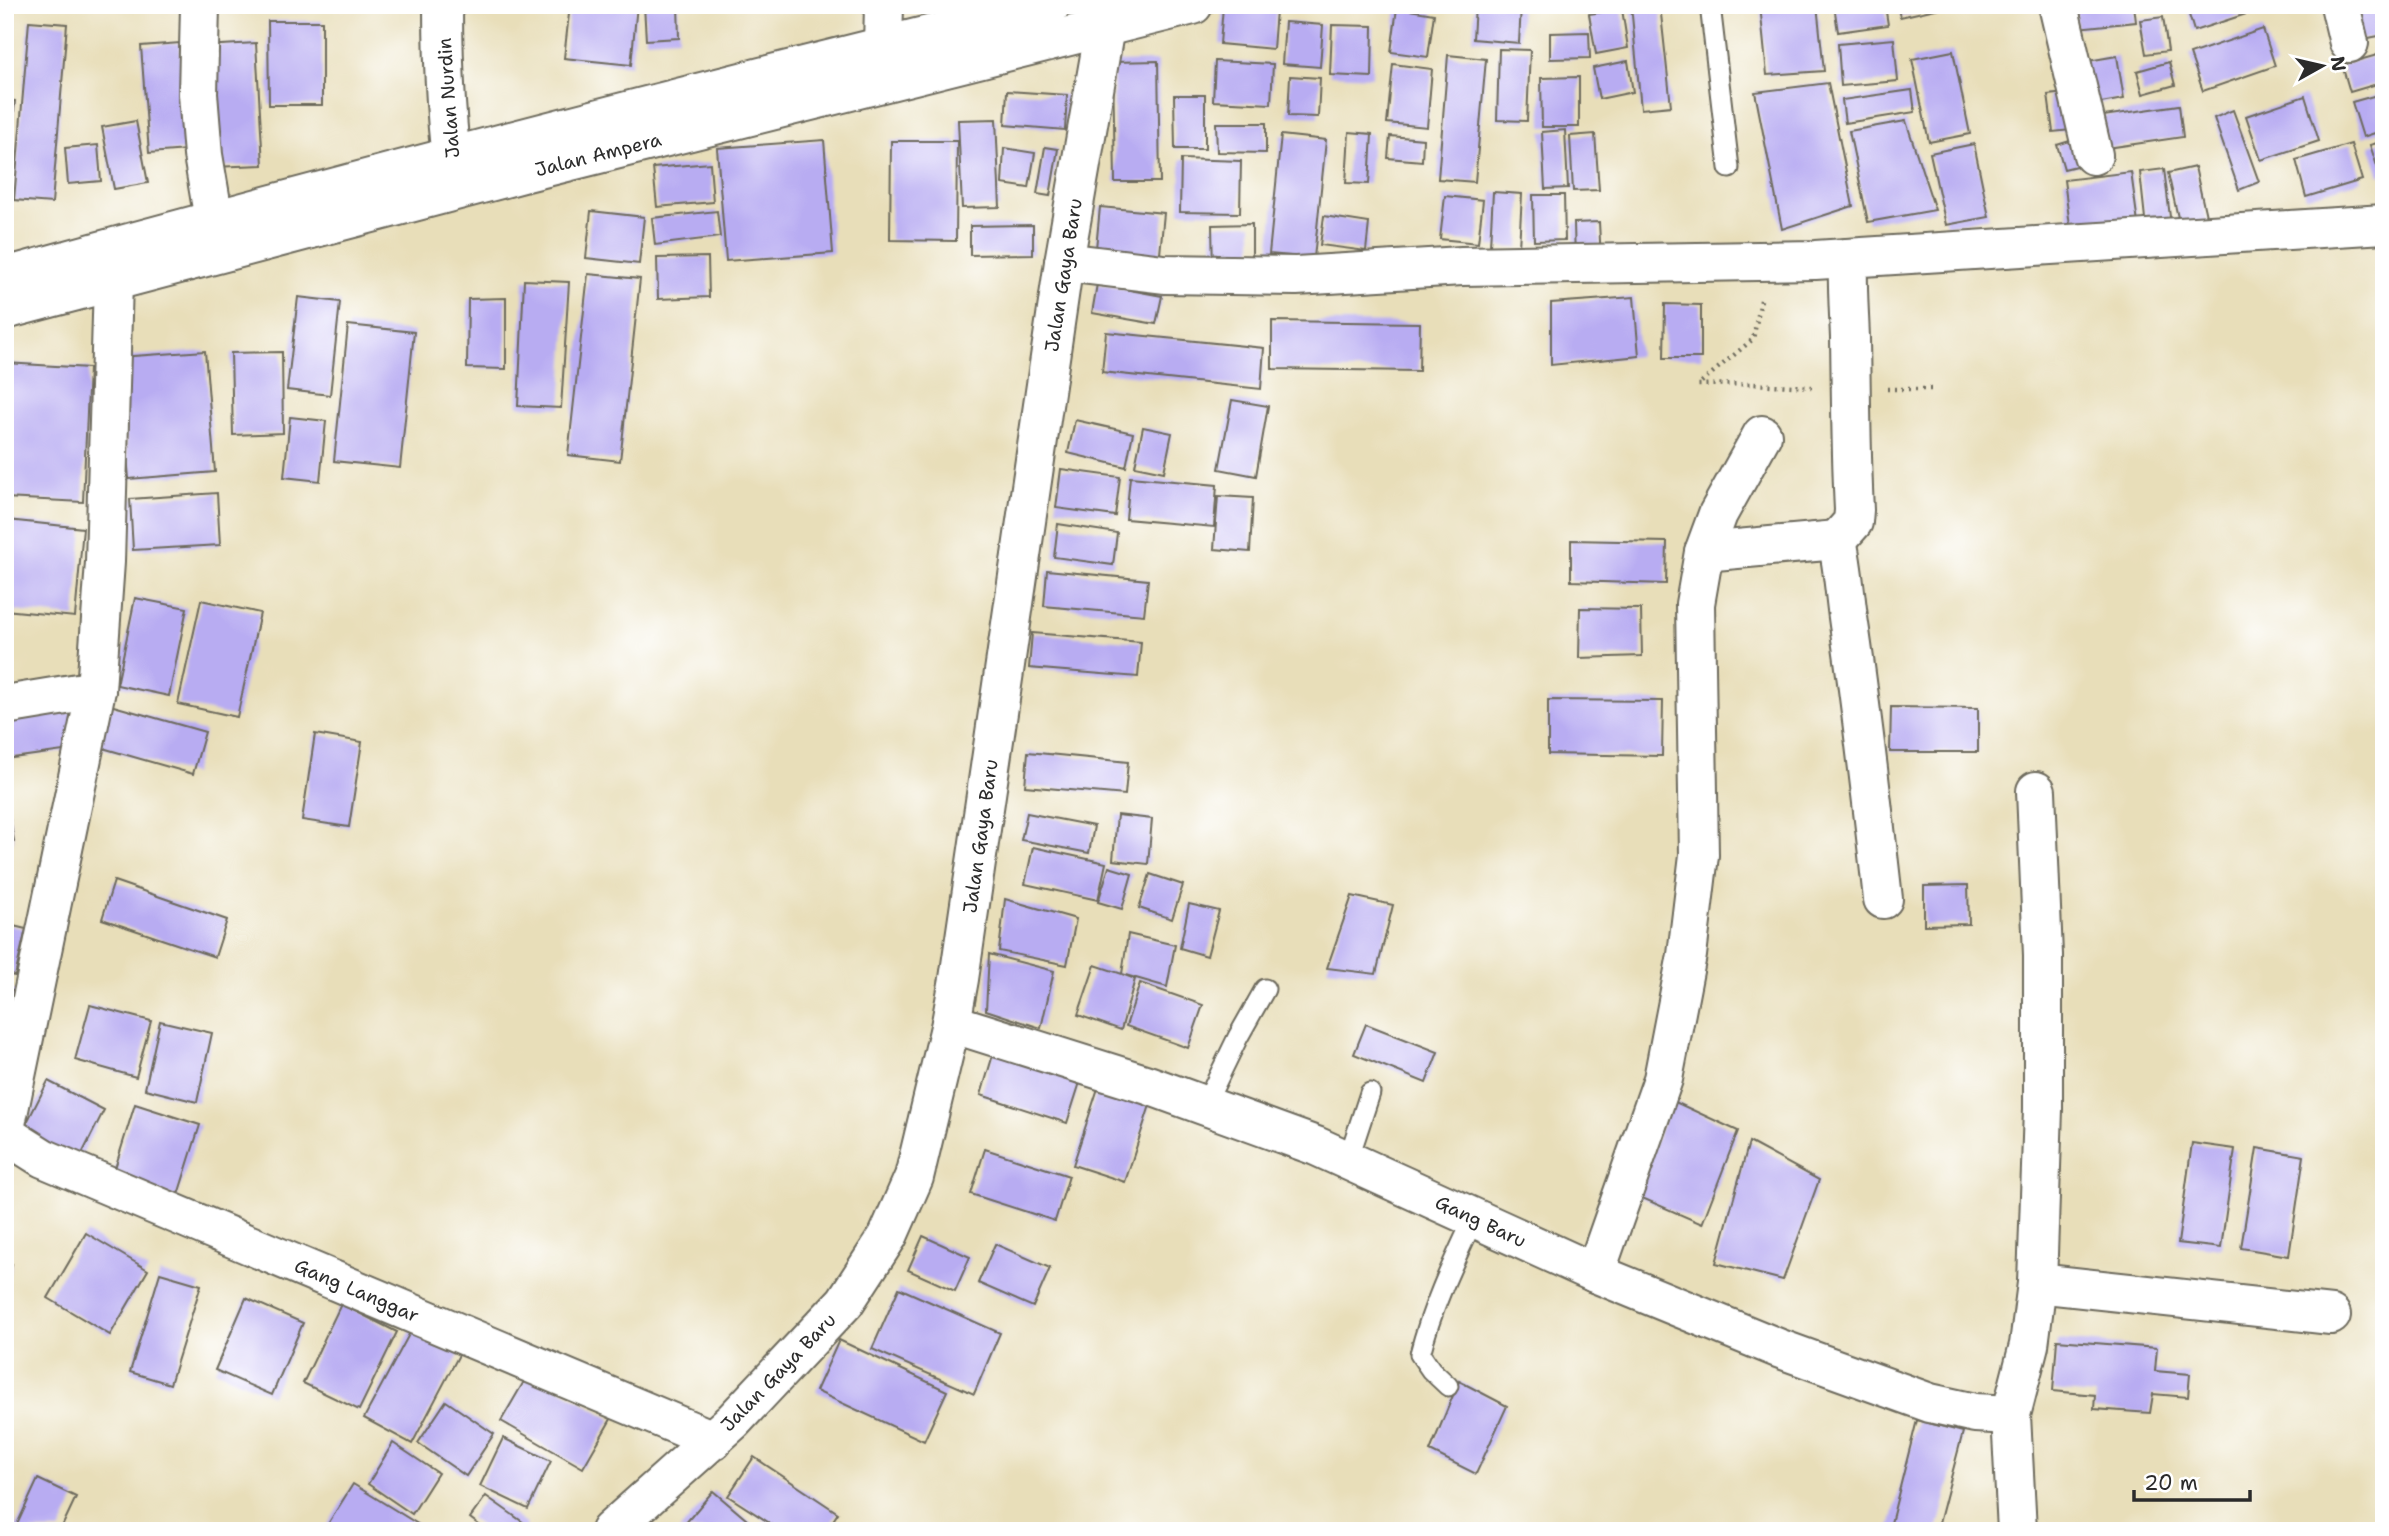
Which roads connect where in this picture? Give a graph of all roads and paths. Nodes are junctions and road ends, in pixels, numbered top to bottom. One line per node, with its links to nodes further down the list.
1 (200, 5): 15 (street)
2 (443, 5): 14 (street, Jalan Nurdin)
3 (884, 5): 11 (street)
4 (1051, 5): 11 (street, Jalan Ampera)
5 (1193, 5): 9 (street, Jalan Ampera)
6 (1710, 5): 13 (lane)
7 (2058, 5): 12 (street)
8 (2340, 5): 10 (street)
9 (1105, 27): 14 (street, Jalan Ampera); 19 (street, Jalan Gaya Baru)
10 (2349, 43)
11 (883, 46): 14 (street, Jalan Ampera)
12 (2093, 155)
13 (1729, 168)
14 (453, 175): 15 (street, Jalan Ampera); 21 (street, Jalan Ampera)
15 (214, 220): 20 (street, Jalan Ampera)
16 (2384, 224): 17 (street)
17 (1848, 258): 18 (street); 23 (street)
18 (1753, 261): 19 (street); 23 (path)
19 (1064, 262): 33 (street, Jalan Gaya Baru)
20 (5, 277)
21 (113, 281): 22 (street, Jalan Ampera); 28 (street)
22 (5, 310)
23 (1850, 389): 24 (path); 26 (street)
24 (1931, 389)
25 (1762, 435): 27 (street)
26 (1837, 540): 27 (street); 31 (street)
27 (1704, 552): 39 (street)
28 (96, 690): 29 (street); 36 (street)
29 (5, 705)
30 (2036, 791): 40 (street)
31 (1883, 898)
32 (1265, 989): 35 (lane)
33 (951, 1023): 35 (street, Gang Baru); 44 (street, Jalan Gaya Baru)
34 (1370, 1093): 37 (lane)
35 (1205, 1105): 37 (street, Gang Baru)
36 (5, 1131): 44 (street, Gang Langgar)
37 (1348, 1160): 38 (street, Gang Baru)
38 (1474, 1218): 39 (street, Gang Baru); 42 (lane)
39 (1595, 1273): 43 (street, Gang Baru)
40 (2037, 1283): 41 (street); 43 (street)
41 (2331, 1315)
42 (1448, 1386)
43 (2011, 1415): 46 (street)
44 (713, 1440): 45 (street, Jalan Gaya Baru)
45 (610, 1531)
46 (2017, 1531)

